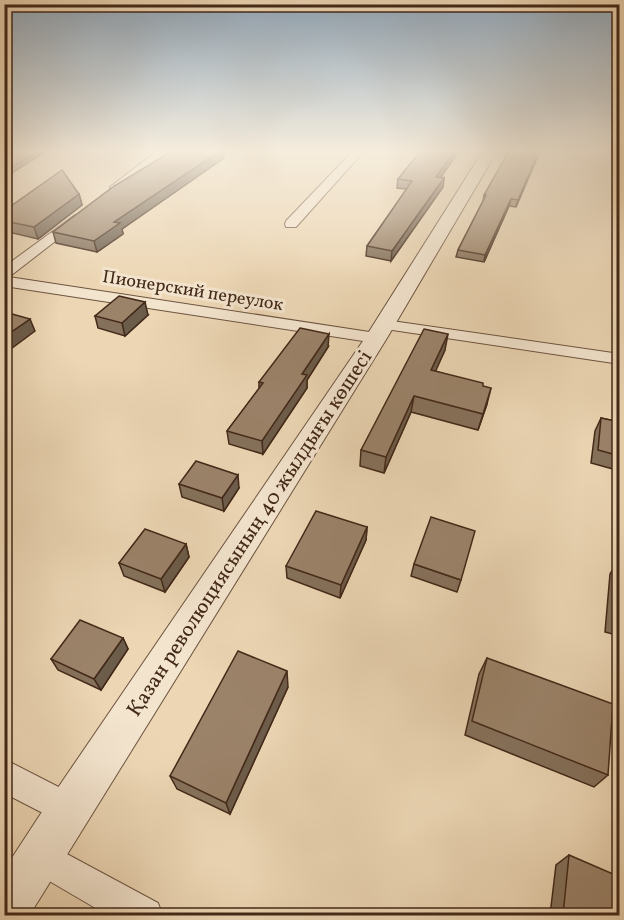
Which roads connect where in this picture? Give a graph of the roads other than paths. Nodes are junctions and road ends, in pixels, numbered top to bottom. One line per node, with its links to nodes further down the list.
1 (319, 194): 4 (street)
2 (464, 194): 7 (street, Қазан революциясының 40 жылдығы көшесі)
3 (89, 209): 5 (street)
4 (291, 224)
5 (4, 274)
6 (4, 280): 7 (street, Пионерский переулок)
7 (380, 331): 8 (street, Пионерский переулок); 10 (street, Қазан революциясының 40 жылдығы көшесі)
8 (620, 359)
9 (4, 775): 10 (street)
10 (68, 810): 11 (street, Қазан революциясының 40 жылдығы көшесі)
11 (39, 856): 12 (street, Қазан революциясының 40 жылдығы көшесі); 13 (street)
12 (4, 913)
13 (145, 915)

